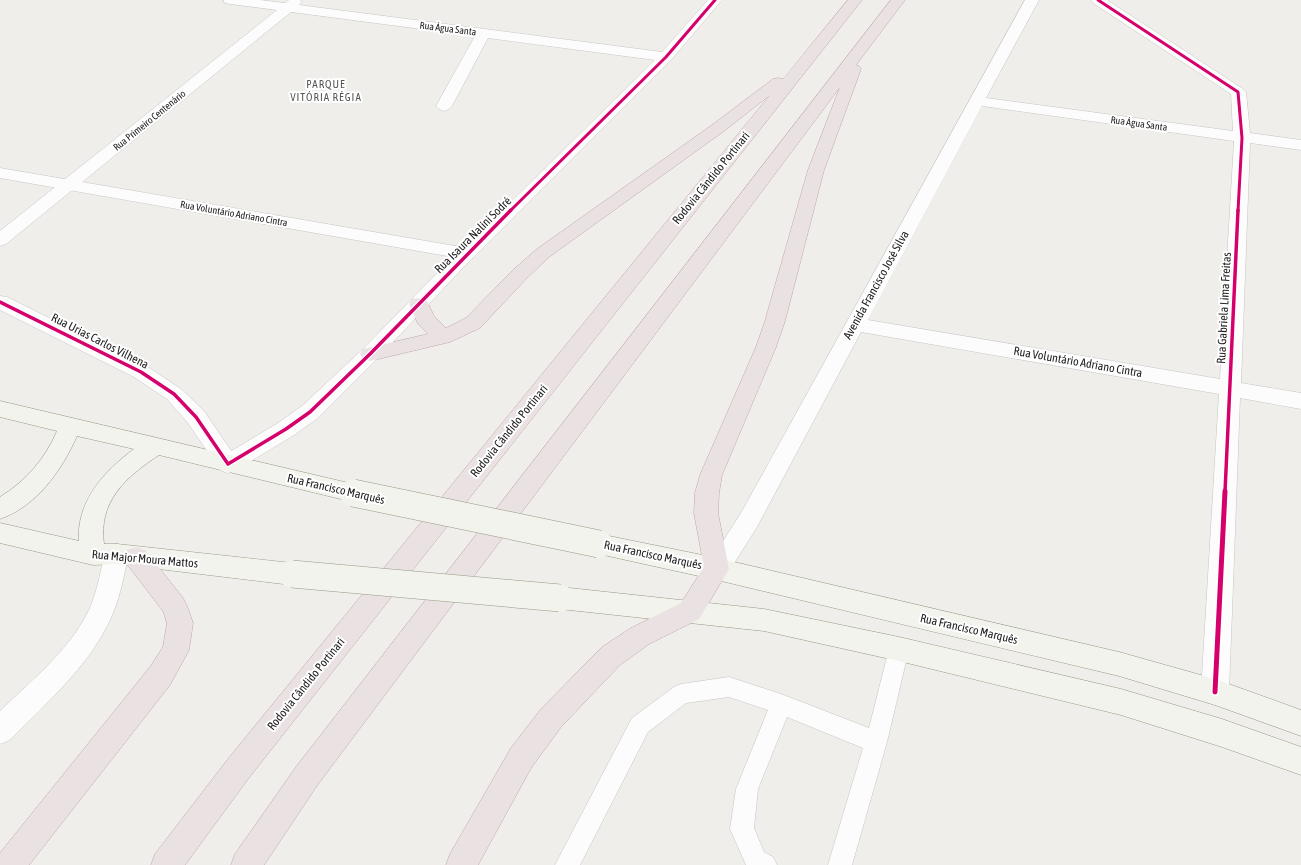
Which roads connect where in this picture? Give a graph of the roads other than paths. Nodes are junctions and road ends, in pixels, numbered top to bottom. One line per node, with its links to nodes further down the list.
1 (230, 0): 7 (street, Rua Água Santa)
2 (715, 0): 10 (street, Rua Isaura Nalini Sodré)
3 (855, 0): 11 (highway, Rodovia Cândido Portinari)
4 (898, 0): 9 (highway)
5 (1032, 0): 12 (street, Avenida Francisco José Silva)
6 (1098, 0): 14 (street, Rua Gabriela Lima Freitas)
7 (294, 4): 8 (street, Rua Água Santa); 17 (street, Rua Primeiro Centenário)
8 (484, 33): 10 (street, Rua Água Santa); 13 (street)
9 (862, 48): 34 (highway); 45 (highway)
10 (666, 57): 19 (street, Rua Isaura Nalini Sodré)
11 (806, 60): 23 (highway); 44 (highway, Rodovia Cândido Portinari)
12 (977, 101): 14 (street, Rua Água Santa); 22 (street, Avenida Francisco José Silva)
13 (444, 106)
14 (1242, 138): 15 (street, Rua Água Santa); 25 (street, Rua Gabriela Lima Freitas)
15 (1301, 145)
16 (0, 173): 17 (street, Rua Voluntário Adriano Cintra)
17 (69, 185): 18 (street, Rua Primeiro Centenário); 19 (street, Rua Voluntário Adriano Cintra)
18 (0, 240)
19 (467, 254): 21 (street, Rua Isaura Nalini Sodré)
20 (0, 302): 30 (street, Rua Urias Carlos Vilhena)
21 (420, 304): 23 (highway); 24 (street, Rua Isaura Nalini Sodré)
22 (855, 324): 25 (street, Rua Voluntário Adriano Cintra); 34 (street, Avenida Francisco José Silva)
23 (443, 337): 24 (highway)
24 (370, 354): 30 (street, Rua Isaura Nalini Sodré)
25 (1231, 389): 26 (street, Rua Voluntário Adriano Cintra); 37 (street, Rua Gabriela Lima Freitas)
26 (1301, 401)
27 (0, 409): 28 (main road, Rua Francisco Marquês)
28 (70, 426): 29 (main road, Rua Francisco Marquês); 31 (main road)
29 (157, 446): 30 (main road, Rua Francisco Marquês); 33 (main road)
30 (228, 464): 34 (main road, Rua Francisco Marquês, bridge)
31 (0, 509)
32 (0, 533): 33 (main road, Rua Major Moura Mattos)
33 (116, 555): 35 (main road, Rua Major Moura Mattos, bridge); 40 (street); 43 (highway)
34 (717, 569): 35 (highway); 37 (main road, Rua Francisco Marquês)
35 (690, 610): 36 (main road); 46 (highway)
36 (899, 649): 41 (lane); 42 (main road)
37 (1215, 692): 39 (main road, Rua Francisco Marquês)
38 (782, 704): 41 (lane); 47 (lane); 48 (lane)
39 (1301, 723)
40 (0, 730)
41 (876, 742): 49 (lane)
42 (1301, 761)
43 (10, 865)
44 (166, 865)
45 (246, 865)
46 (461, 865)
47 (567, 865)
48 (765, 865)
49 (840, 865)

